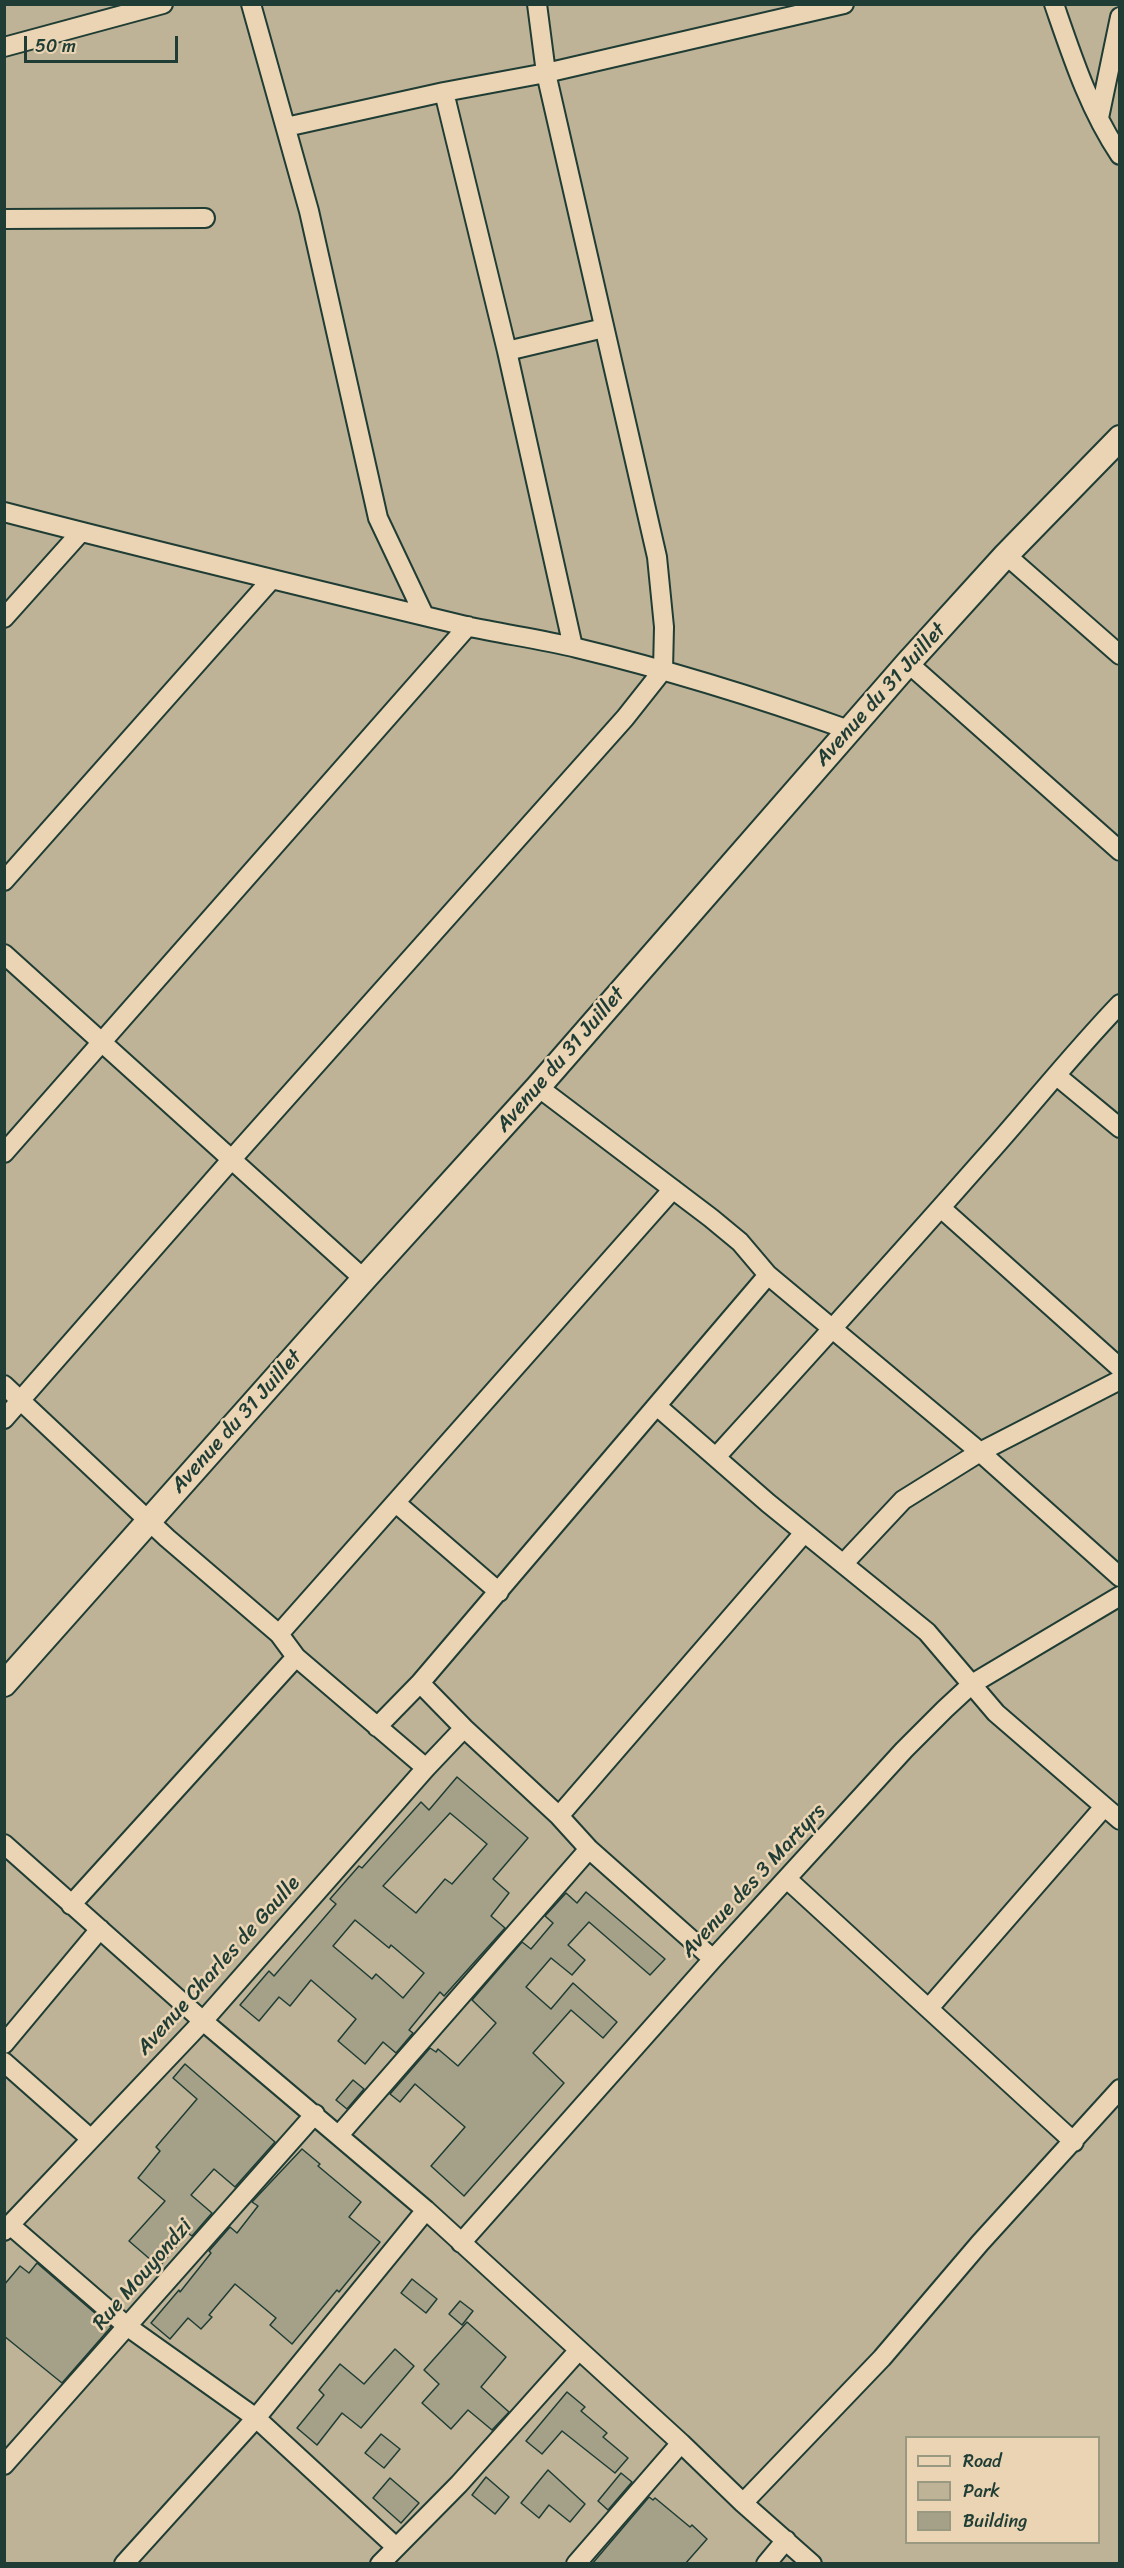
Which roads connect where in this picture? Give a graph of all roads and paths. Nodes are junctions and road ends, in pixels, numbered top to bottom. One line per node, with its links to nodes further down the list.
1 (163, 4): 7 (street)
2 (251, 4): 11 (street)
3 (537, 4): 8 (street)
4 (844, 4): 8 (street)
5 (1054, 4): 10 (street)
6 (1119, 17): 10 (street)
7 (4, 47)
8 (546, 73): 9 (street); 15 (street)
9 (444, 92): 11 (street); 16 (street)
10 (1099, 117): 12 (street)
11 (286, 127): 22 (street)
12 (1119, 155)
13 (204, 218): 14 (street)
14 (4, 219)
15 (604, 328): 16 (street); 28 (street)
16 (507, 351): 25 (street)
17 (1119, 438): 20 (street, Avenue du 31 Juillet)
18 (4, 512): 19 (street)
19 (81, 532): 21 (street); 23 (street)
20 (1006, 555): 26 (street); 27 (street, Avenue du 31 Juillet)
21 (271, 580): 22 (street); 31 (street)
22 (424, 615): 24 (street)
23 (4, 618)
24 (468, 626): 25 (street); 34 (street)
25 (573, 647): 28 (street)
26 (1119, 655)
27 (908, 663): 29 (street, Avenue du 31 Juillet); 30 (street)
28 (663, 670): 29 (street); 39 (street)
29 (849, 730): 36 (street, Avenue du 31 Juillet)
30 (1119, 851)
31 (4, 881)
32 (4, 954): 34 (street)
33 (1119, 1004): 35 (street)
34 (104, 1043): 38 (street); 39 (street)
35 (1058, 1076): 37 (street); 41 (street)
36 (538, 1087): 40 (street); 43 (street, Avenue du 31 Juillet)
37 (1119, 1128)
38 (4, 1153)
39 (231, 1160): 43 (street); 48 (street)
40 (673, 1189): 42 (street); 53 (street)
41 (941, 1208): 44 (street); 45 (street)
42 (768, 1275): 44 (street); 49 (street)
43 (364, 1279): 54 (street, Avenue du 31 Juillet)
44 (834, 1328): 51 (street); 52 (street)
45 (1119, 1368)
46 (1119, 1380): 51 (street)
47 (4, 1385): 48 (street)
48 (22, 1400): 50 (street); 54 (street)
49 (658, 1407): 52 (street); 58 (street)
50 (4, 1419)
51 (980, 1452): 56 (street); 57 (street)
52 (716, 1457): 55 (street)
53 (396, 1503): 58 (street); 60 (street)
54 (149, 1520): 60 (street); 63 (street, Avenue du 31 Juillet)
55 (804, 1533): 56 (street); 69 (street)
56 (844, 1563): 64 (street)
57 (1119, 1577)
58 (499, 1592): 62 (street)
59 (1119, 1596): 64 (street, Avenue des 3 Martyrs)
60 (279, 1634): 61 (street)
61 (296, 1657): 65 (street); 74 (street)
62 (420, 1683): 65 (street); 66 (street)
63 (4, 1684)
64 (972, 1684): 68 (street); 73 (street, Avenue des 3 Martyrs)
65 (377, 1727): 67 (street)
66 (464, 1728): 67 (street, Avenue Charles de Gaulle); 69 (street)
67 (426, 1768): 78 (street, Avenue Charles de Gaulle)
68 (1104, 1807): 70 (street); 77 (street)
69 (559, 1816): 72 (street)
70 (1119, 1820)
71 (4, 1844): 74 (street)
72 (590, 1849): 76 (street); 83 (street)
73 (787, 1879): 76 (street, Avenue des 3 Martyrs); 77 (street)
74 (71, 1905): 75 (street)
75 (100, 1929): 78 (street); 79 (street)
76 (712, 1959): 88 (street, Avenue des 3 Martyrs)
77 (930, 2008): 85 (street)
78 (203, 2021): 82 (street); 84 (street, Avenue Charles de Gaulle)
79 (4, 2044)
80 (4, 2062): 84 (street)
81 (1119, 2089): 85 (street)
82 (315, 2114): 83 (street); 89 (street, Rue Mouyondzi)
83 (339, 2135): 86 (street)
84 (91, 2139): 87 (street, Avenue Charles de Gaulle)
85 (1074, 2142): 94 (street)
86 (426, 2210): 88 (street); 91 (street)
87 (7, 2228): 89 (street)
88 (461, 2243): 90 (street)
89 (128, 2327): 91 (street); 93 (street, Rue Mouyondzi)
90 (579, 2350): 92 (street); 96 (street)
91 (256, 2418): 96 (street); 97 (street)
92 (681, 2443): 94 (street); 99 (street)
93 (4, 2465)
94 (743, 2503): 95 (street)
95 (786, 2540): 100 (street); 101 (street)
96 (396, 2547): 98 (street)
97 (124, 2564)
98 (380, 2564)
99 (576, 2564)
100 (766, 2564)
101 (812, 2564)

